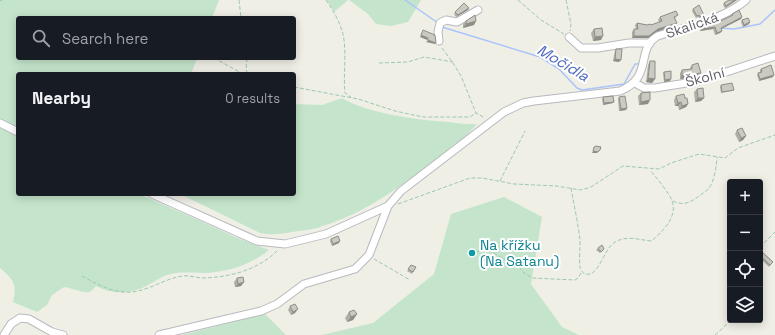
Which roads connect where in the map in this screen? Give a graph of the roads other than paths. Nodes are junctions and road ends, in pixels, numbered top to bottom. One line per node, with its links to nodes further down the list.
1 (746, 0): 5 (street, Skalická)
2 (478, 10): 4 (street)
3 (569, 37): 5 (street, Skalická)
4 (439, 41)
5 (650, 43): 7 (street)
6 (775, 56): 7 (street, Školní)
7 (635, 83): 11 (street)
8 (0, 122): 9 (street)
9 (16, 131)
10 (156, 196): 11 (street)
11 (388, 206): 14 (street)
12 (4, 335): 13 (street)
13 (63, 335)
14 (159, 335)

